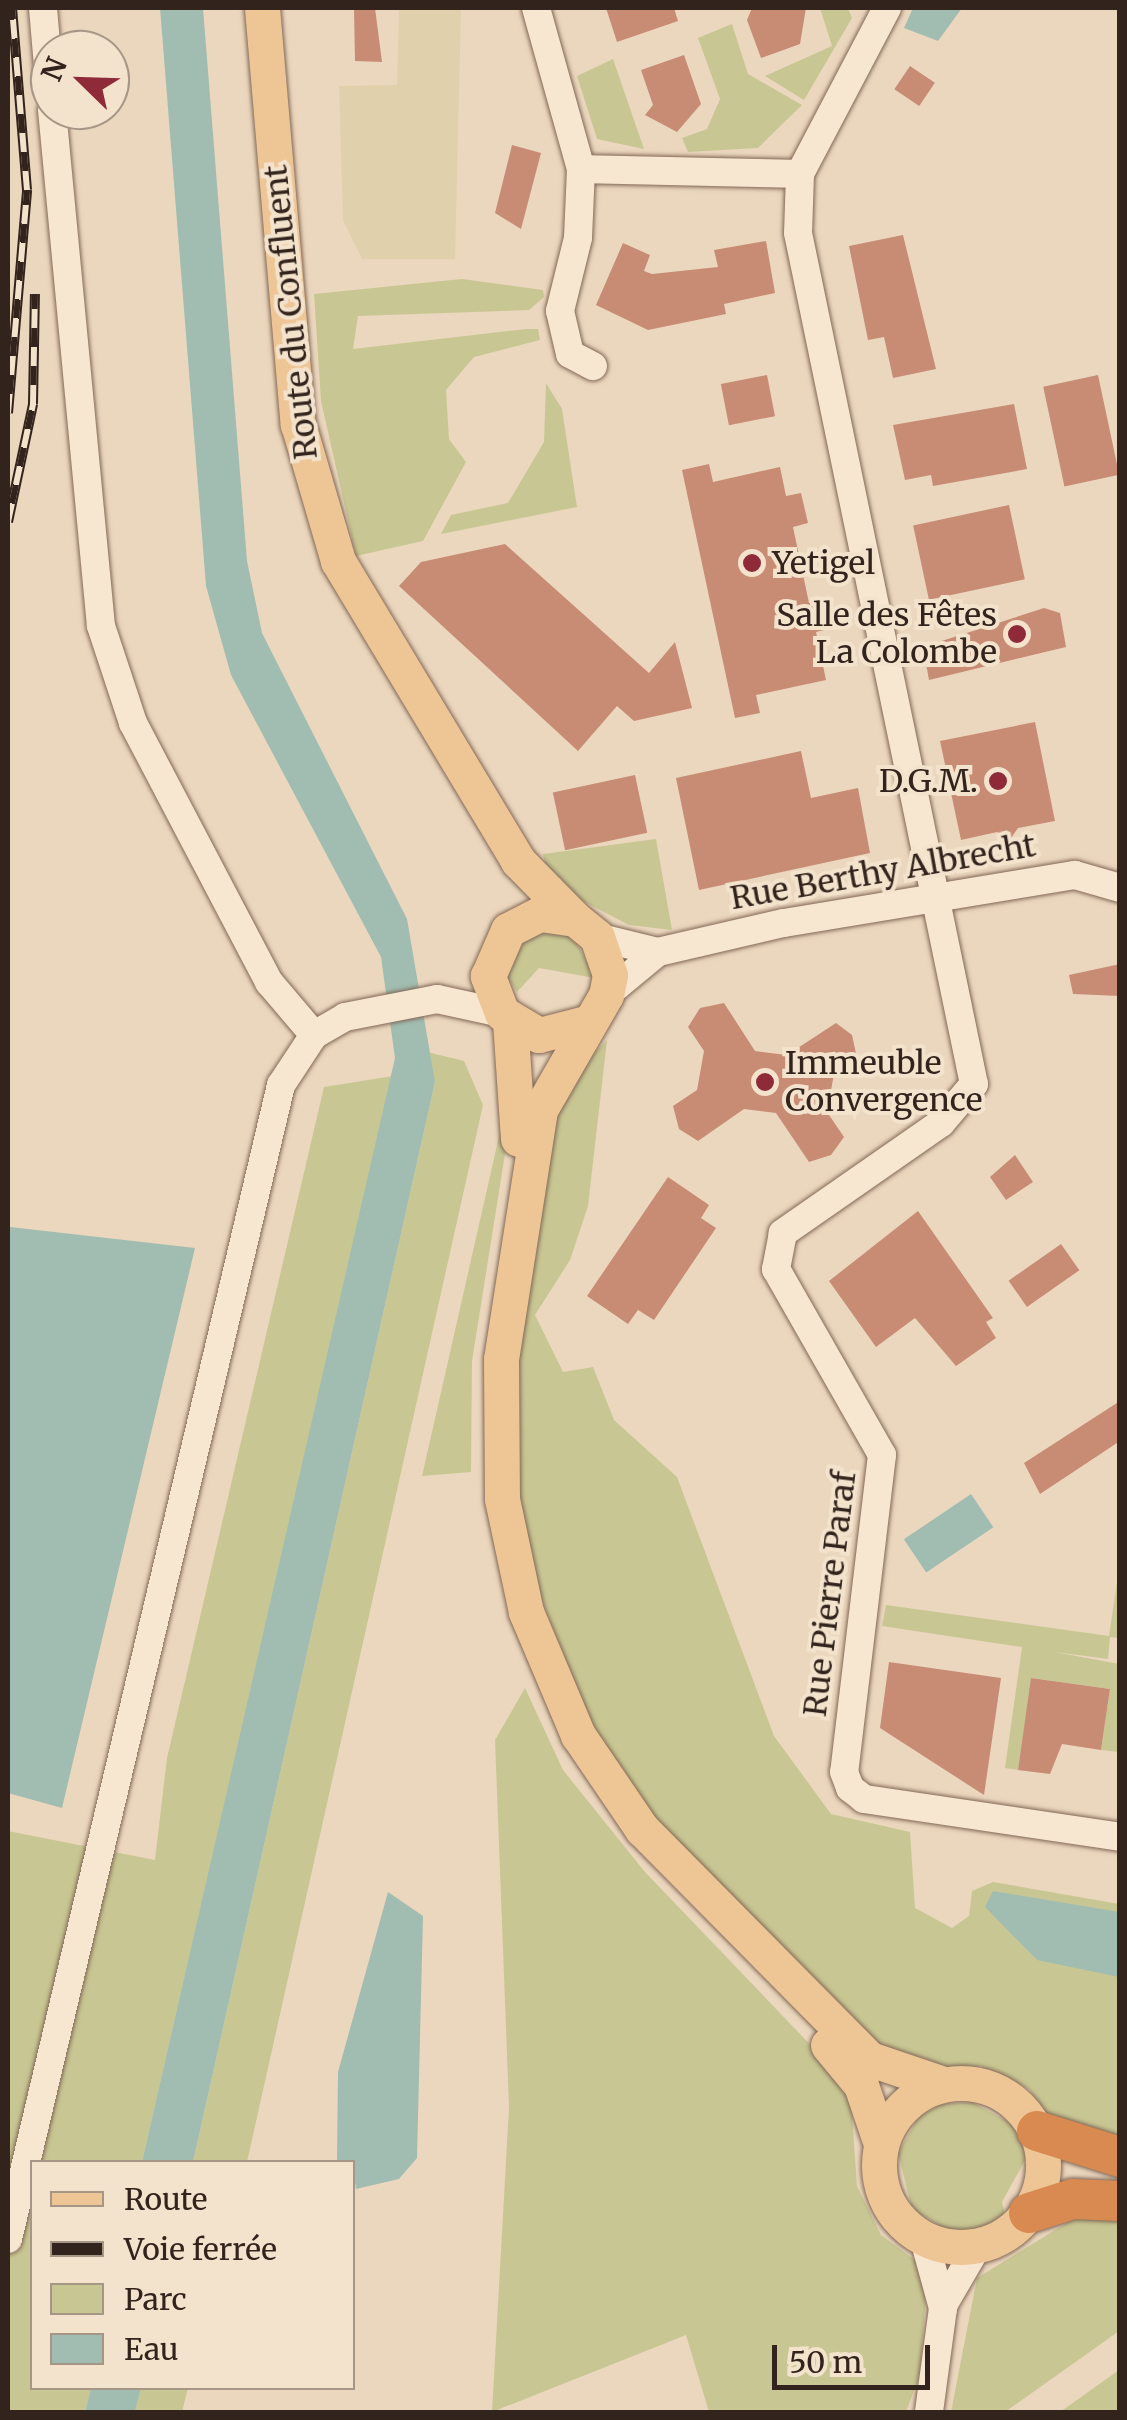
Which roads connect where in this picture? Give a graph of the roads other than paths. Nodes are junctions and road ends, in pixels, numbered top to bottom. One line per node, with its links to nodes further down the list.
1 (262, 8): 8 (main road, Route du Confluent)
2 (536, 8): 5 (street)
3 (887, 8): 6 (street)
4 (54, 130): 17 (street)
5 (581, 169): 6 (street); 7 (street)
6 (800, 174): 10 (street)
7 (593, 366)
8 (518, 861): 11 (main road, Route du Confluent); 12 (main road)
9 (1120, 888): 10 (street, Rue Berthy Albrecht)
10 (936, 894): 13 (street, Rue Berthy Albrecht); 18 (street, Rue Pierre Paraf)
11 (586, 928): 12 (main road); 13 (street, Rue Berthy Albrecht); 15 (main road)
12 (500, 943): 14 (street); 16 (main road)
13 (658, 952): 15 (street, Rue Berthy Albrecht)
14 (431, 1000): 16 (street); 17 (street)
15 (596, 1009): 16 (main road); 19 (main road)
16 (506, 1017): 21 (main road)
17 (314, 1035): 26 (street)
18 (1120, 1836)
19 (944, 2084): 20 (main road); 21 (main road)
20 (1037, 2131): 22 (highway); 24 (main road)
21 (882, 2144): 25 (main road)
22 (1120, 2157)
23 (1120, 2201): 24 (highway)
24 (1029, 2212): 27 (main road)
25 (924, 2239): 27 (main road); 28 (street)
26 (8, 2240)
27 (977, 2247): 28 (street)
28 (944, 2308): 29 (street)
29 (929, 2412)

